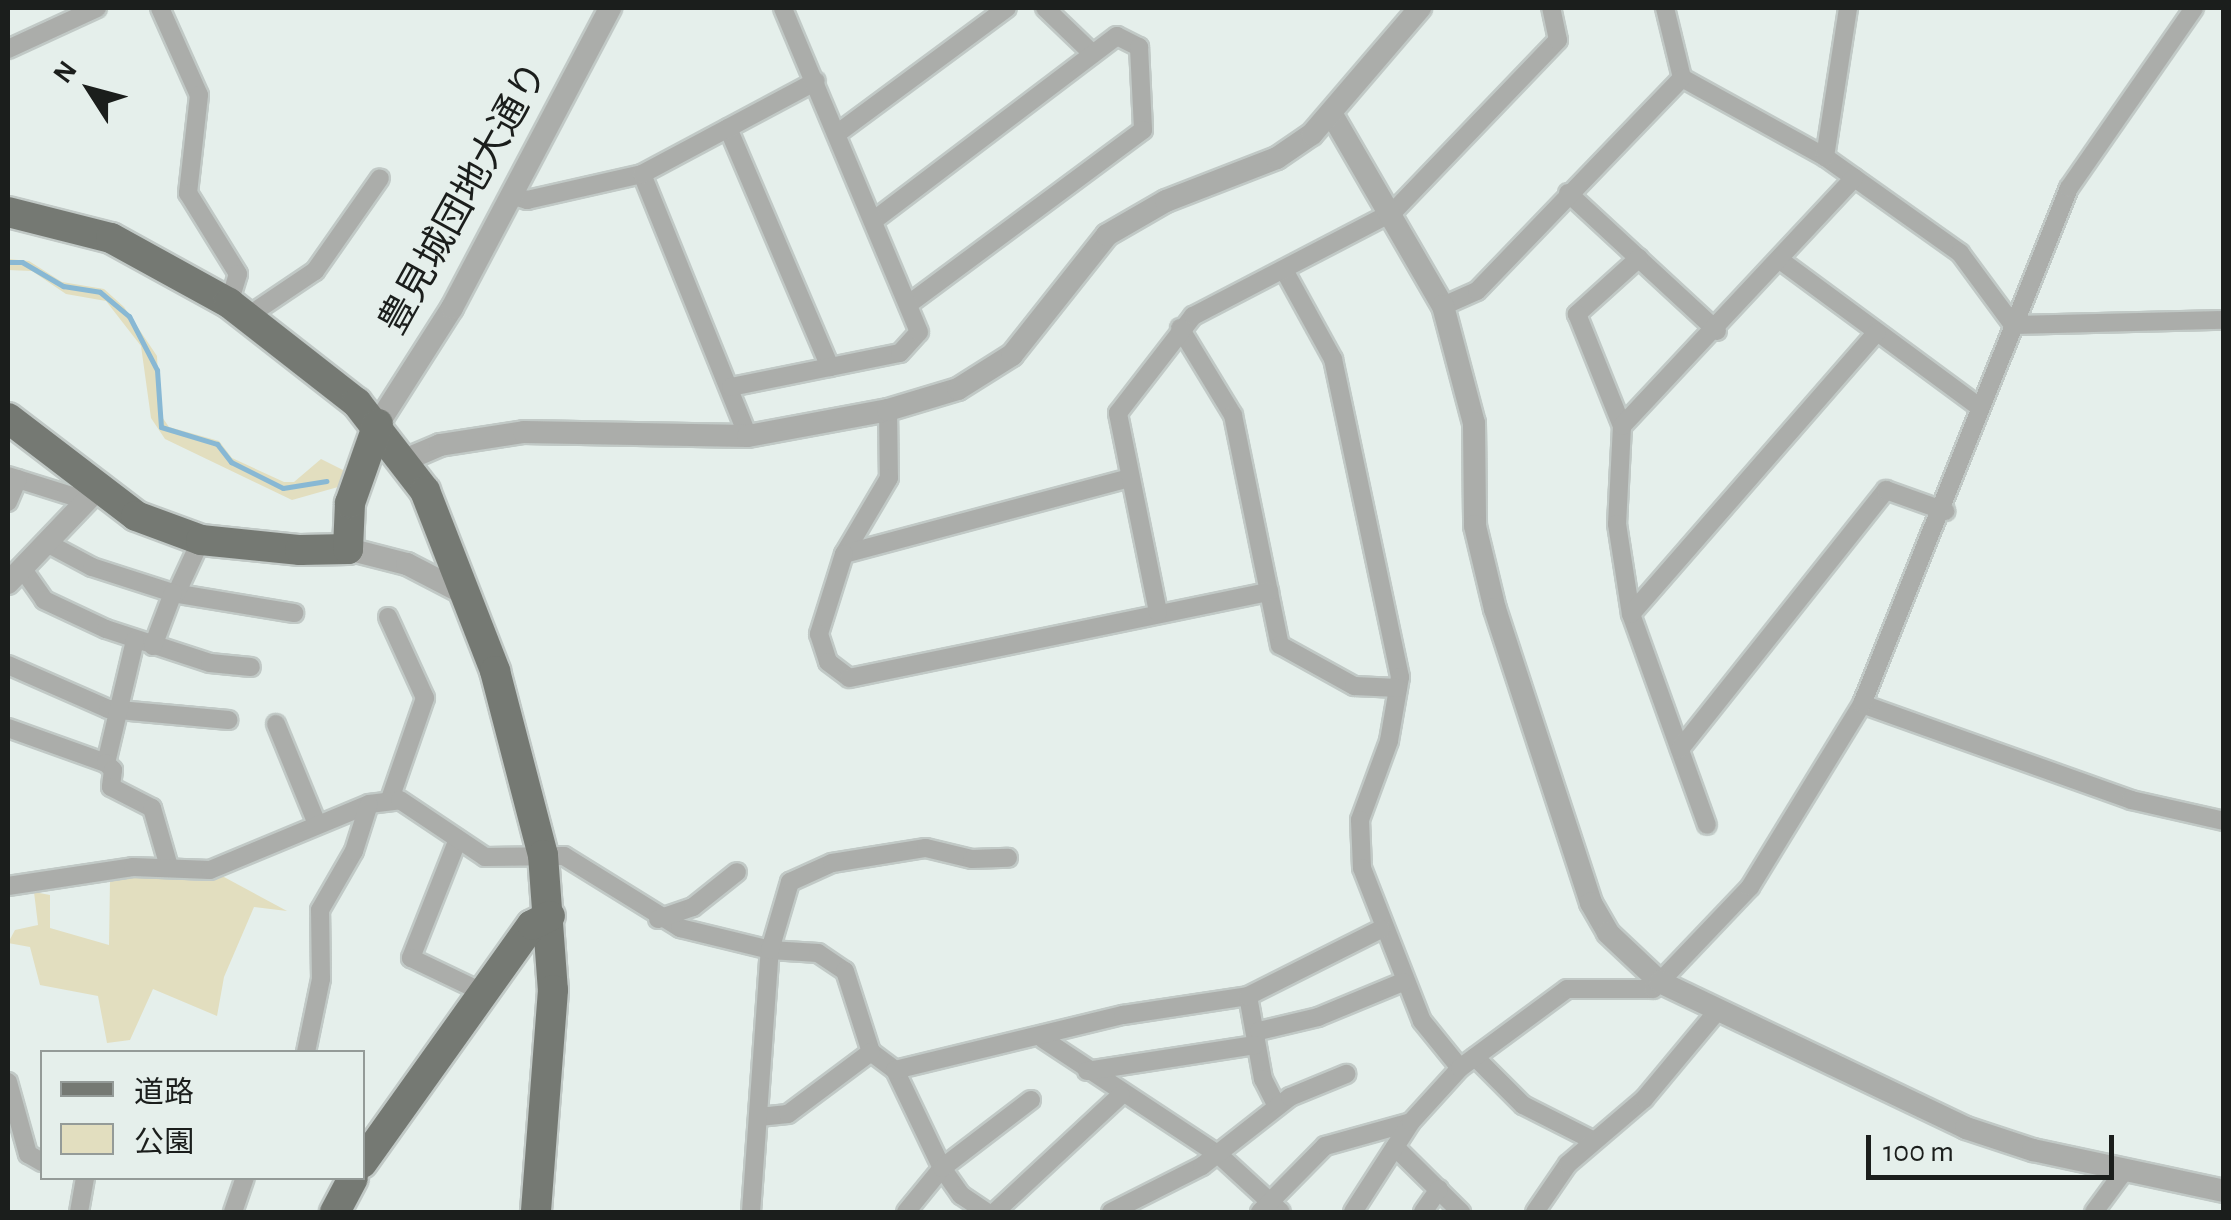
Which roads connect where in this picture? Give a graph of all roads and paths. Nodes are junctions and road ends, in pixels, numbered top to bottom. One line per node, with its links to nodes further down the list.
1 (97, 8): 12 (street)
2 (160, 8): 33 (street)
3 (610, 8): 24 (street, 豊見城団地大通り)
4 (784, 8): 15 (street)
5 (1007, 8): 18 (street)
6 (1045, 8): 13 (street)
7 (1420, 8): 16 (street)
8 (1551, 8): 26 (street)
9 (1665, 8): 14 (street)
10 (1848, 8): 19 (street)
11 (2194, 8): 35 (street)
12 (8, 48)
13 (1093, 54): 27 (street); 31 (street)
14 (1682, 78): 19 (street); 23 (street)
15 (816, 81): 17 (street); 18 (street)
16 (1331, 114): 26 (street); 42 (street)
17 (728, 128): 20 (street); 39 (street)
18 (838, 133): 27 (street)
19 (1825, 158): 22 (street)
20 (642, 174): 24 (street); 40 (street)
21 (380, 178): 33 (street)
22 (1854, 178): 29 (street); 35 (street)
23 (1568, 193): 28 (street); 32 (street)
24 (514, 196): 44 (street, 豊見城団地大通り)
25 (8, 212): 33 (main road)
26 (1392, 212): 30 (street); 32 (street)
27 (873, 221): 31 (street)
28 (1639, 258): 37 (street); 45 (street)
29 (1780, 260): 37 (street); 38 (street)
30 (1284, 270): 36 (street); 68 (street)
31 (910, 302): 39 (street)
32 (1442, 306): 92 (street)
33 (238, 310): 44 (main road)
34 (2224, 320): 35 (street)
35 (2013, 325): 41 (street)
36 (1180, 328): 49 (street); 58 (street)
37 (1717, 331): 45 (street)
38 (1877, 332): 41 (street); 63 (street)
39 (830, 367): 40 (street)
40 (731, 387): 46 (street)
41 (1978, 405): 52 (street)
42 (888, 410): 46 (street); 56 (street)
43 (8, 418): 50 (main road)
44 (378, 424): 47 (main road); 55 (main road)
45 (1622, 426): 63 (street)
46 (748, 436): 47 (street)
47 (405, 460): 60 (main road)
48 (12, 478): 50 (street); 51 (street)
49 (1130, 478): 56 (street); 61 (street)
50 (92, 495): 53 (main road); 54 (street)
51 (8, 502)
52 (1945, 511): 69 (street); 74 (street)
53 (201, 540): 55 (main road); 59 (street)
54 (47, 544): 57 (street); 59 (street)
55 (348, 549): 60 (street)
56 (844, 554): 61 (street)
57 (15, 575): 65 (street)
58 (1269, 592): 61 (street); 68 (street)
59 (174, 593): 62 (street); 65 (street)
60 (470, 596): 82 (main road)
61 (1158, 612)
62 (294, 613)
63 (1632, 614): 74 (street)
64 (388, 617): 76 (street)
65 (144, 643): 67 (street); 70 (street)
66 (8, 665): 70 (street)
67 (251, 666)
68 (1398, 688): 89 (street)
69 (1862, 704): 78 (street); 92 (street)
70 (121, 710): 71 (street); 75 (street)
71 (229, 720)
72 (276, 724): 79 (street)
73 (8, 728): 75 (street)
74 (1680, 749): 80 (street)
75 (106, 763): 84 (street)
76 (390, 799): 77 (street); 81 (street)
77 (369, 804): 79 (street); 98 (street)
78 (2224, 821)
79 (317, 824): 84 (street)
80 (1707, 826)
81 (458, 840): 82 (street); 93 (street)
82 (543, 855): 87 (main road); 88 (street)
83 (1008, 858): 90 (street)
84 (169, 867): 86 (street)
85 (737, 872): 88 (street)
86 (8, 886)
87 (550, 916): 93 (main road); 126 (main road)
88 (658, 919): 90 (street)
89 (1381, 929): 91 (street); 94 (street)
90 (770, 950): 99 (street); 108 (street)
91 (1402, 982): 96 (street); 100 (street)
92 (1660, 982): 95 (street); 100 (street)
93 (484, 992): 113 (main road)
94 (1248, 996): 96 (street); 97 (street)
95 (1719, 1008): 110 (street); 116 (street)
96 (1257, 1038): 102 (street); 107 (street)
97 (1042, 1039): 101 (street); 102 (street)
98 (306, 1050)
99 (871, 1052): 101 (street); 108 (street)
100 (1468, 1062): 109 (street); 110 (street)
101 (895, 1070): 115 (street)
102 (1087, 1070): 105 (street)
103 (1346, 1074): 107 (street)
104 (8, 1082): 114 (street)
105 (1122, 1095): 112 (street); 130 (street)
106 (1031, 1100): 115 (street)
107 (1277, 1106): 112 (street)
108 (759, 1117): 127 (street)
109 (1410, 1122): 111 (street); 122 (street)
110 (1592, 1140): 135 (street)
111 (1395, 1146): 120 (street); 132 (street)
112 (1219, 1155): 122 (street); 131 (street)
113 (365, 1159)
114 (40, 1161)
115 (942, 1168): 128 (street); 129 (street)
116 (2125, 1170): 121 (street); 136 (street)
117 (86, 1180): 123 (street)
118 (244, 1180): 124 (street)
119 (352, 1180): 125 (main road)
120 (1439, 1189): 133 (street); 134 (street)
121 (2224, 1191)
122 (1271, 1210)
123 (79, 1212)
124 (233, 1212)
125 (335, 1212)
126 (536, 1212)
127 (752, 1212)
128 (906, 1212)
129 (985, 1212)
130 (994, 1212)
131 (1111, 1212)
132 (1353, 1212)
133 (1423, 1212)
134 (1461, 1212)
135 (1534, 1212)
136 (2094, 1212)

